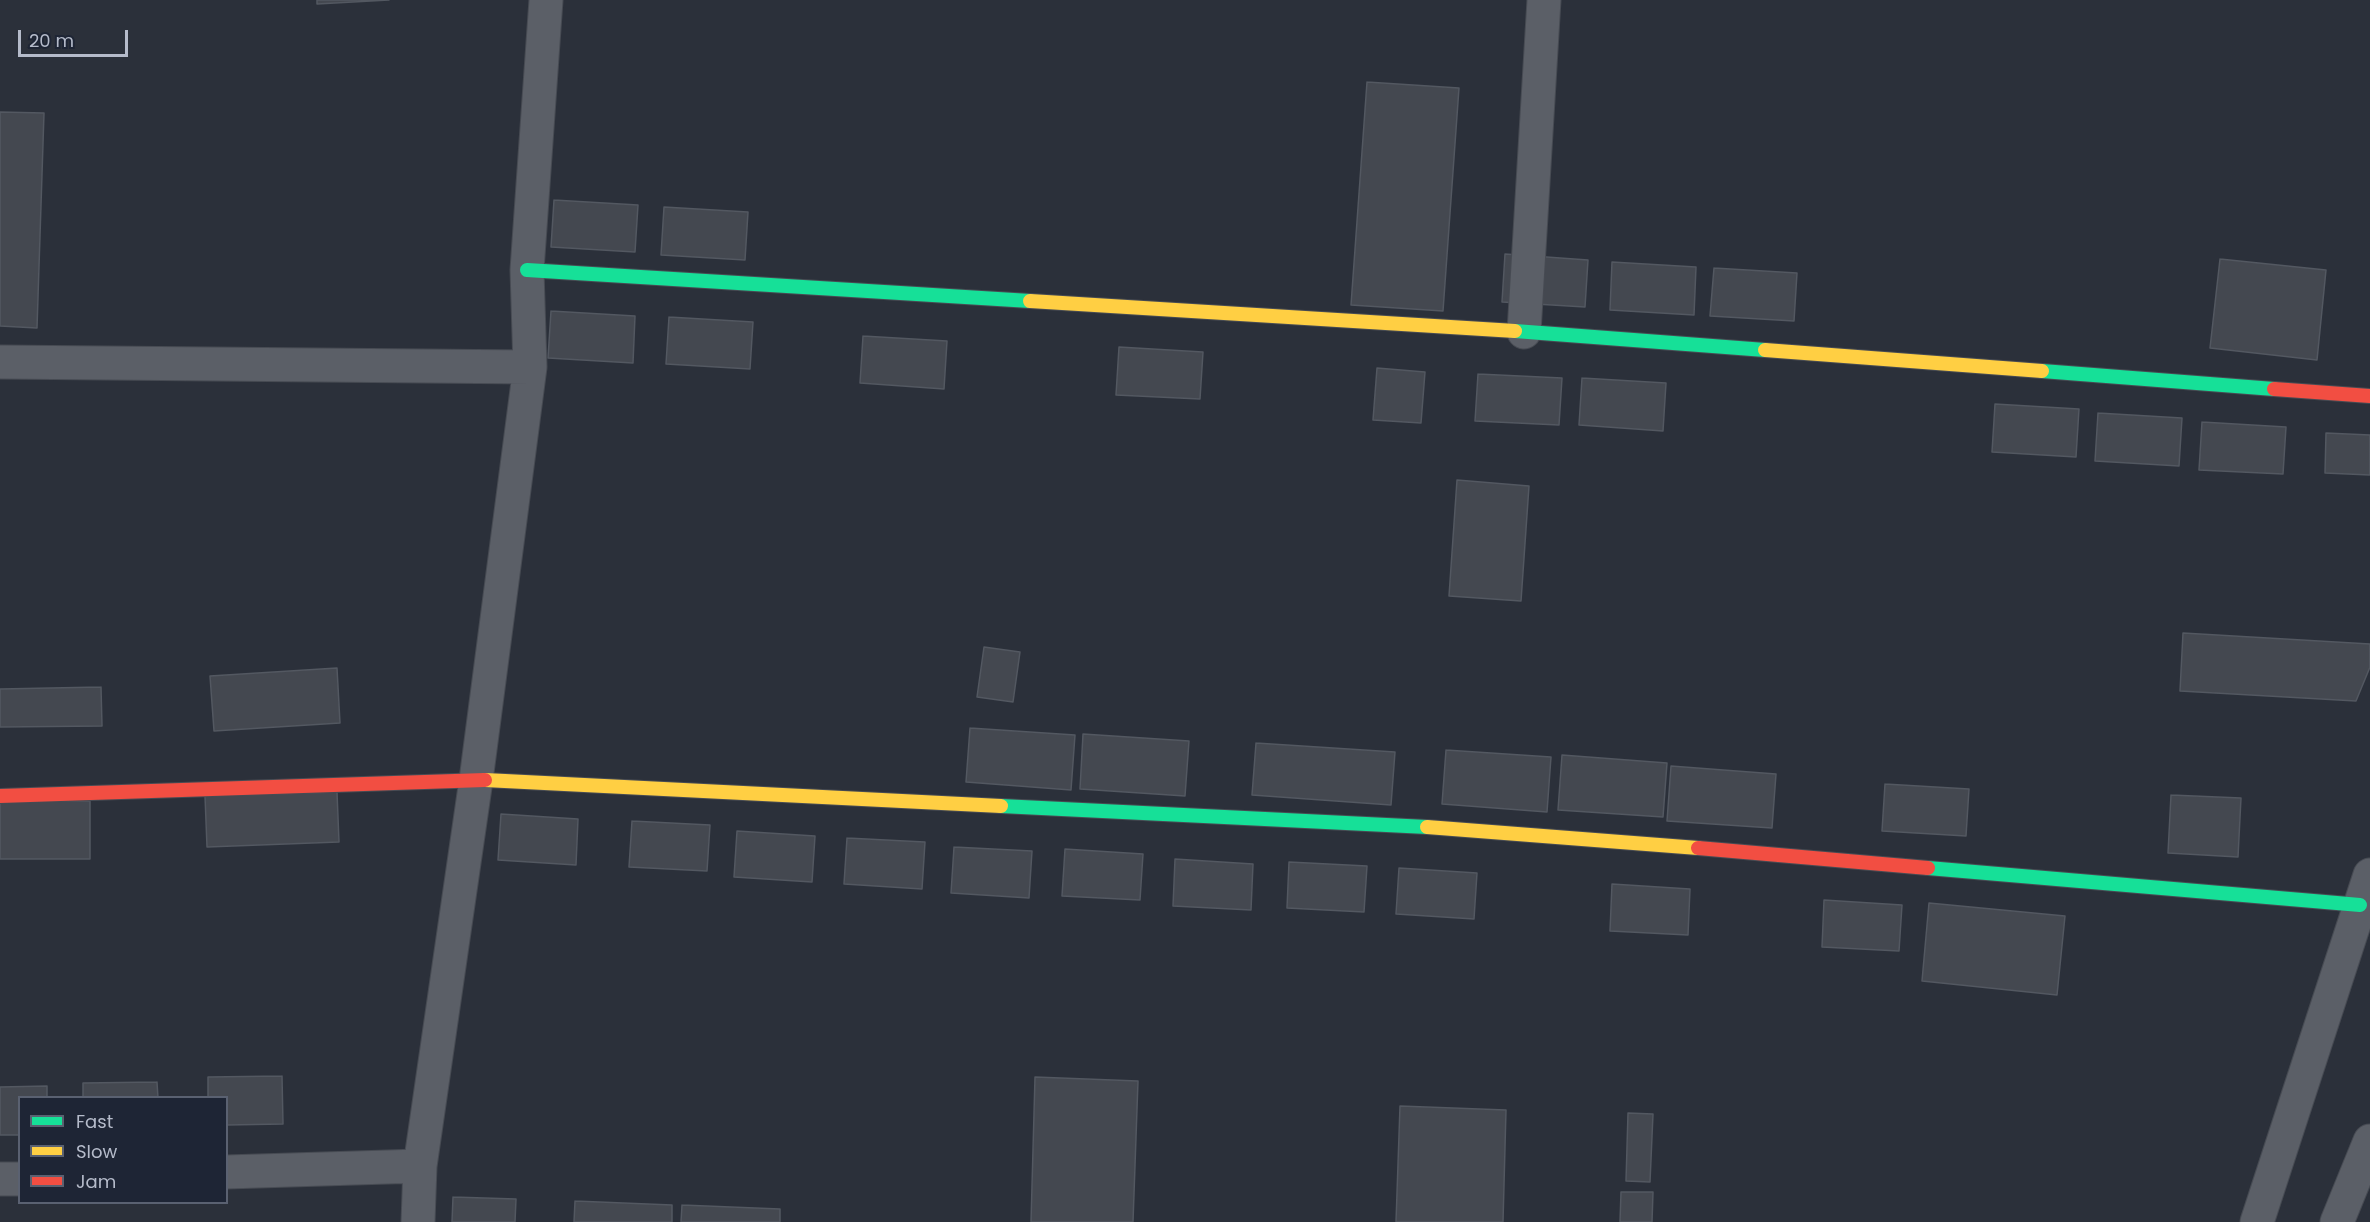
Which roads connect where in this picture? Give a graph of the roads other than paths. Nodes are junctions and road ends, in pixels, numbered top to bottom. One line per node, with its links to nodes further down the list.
1 (546, 0): 3 (street)
2 (1544, 0): 4 (street)
3 (527, 270): 4 (street); 6 (street)
4 (1524, 332): 7 (street)
5 (0, 362): 6 (street)
6 (530, 367): 8 (street)
7 (2370, 396)
8 (476, 780): 9 (street); 10 (street); 12 (street)
9 (0, 796)
10 (2365, 890): 17 (street)
11 (2370, 1141): 18 (street)
12 (420, 1166): 13 (street); 16 (street)
13 (228, 1172)
14 (0, 1179): 15 (street)
15 (18, 1179)
16 (418, 1222)
17 (2257, 1222)
18 (2337, 1222)

